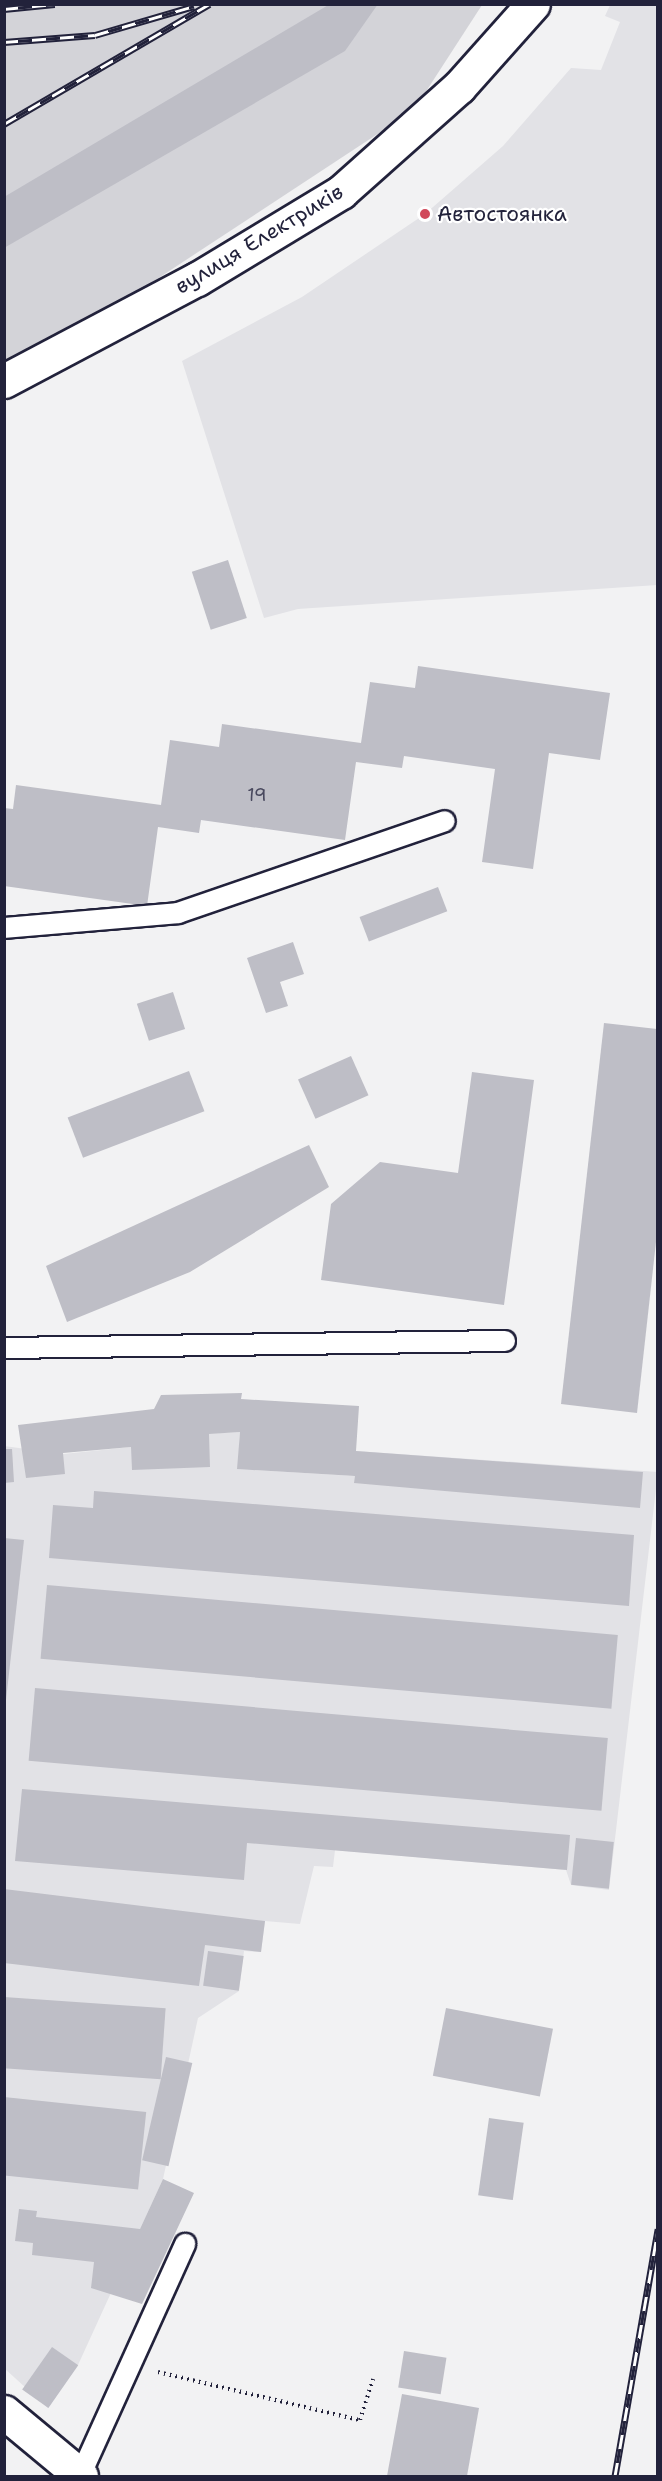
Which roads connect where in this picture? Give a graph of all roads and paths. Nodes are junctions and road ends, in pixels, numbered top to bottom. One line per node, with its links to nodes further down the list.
1 (533, 4): 2 (street, вулиця Електриків)
2 (4, 381)
3 (445, 821): 4 (lane)
4 (4, 928)
5 (505, 1341): 6 (lane)
6 (4, 1348)
7 (185, 2244): 8 (lane)
8 (131, 2366): 9 (path); 11 (lane)
9 (373, 2379)
10 (4, 2412): 11 (street)
11 (80, 2476)

